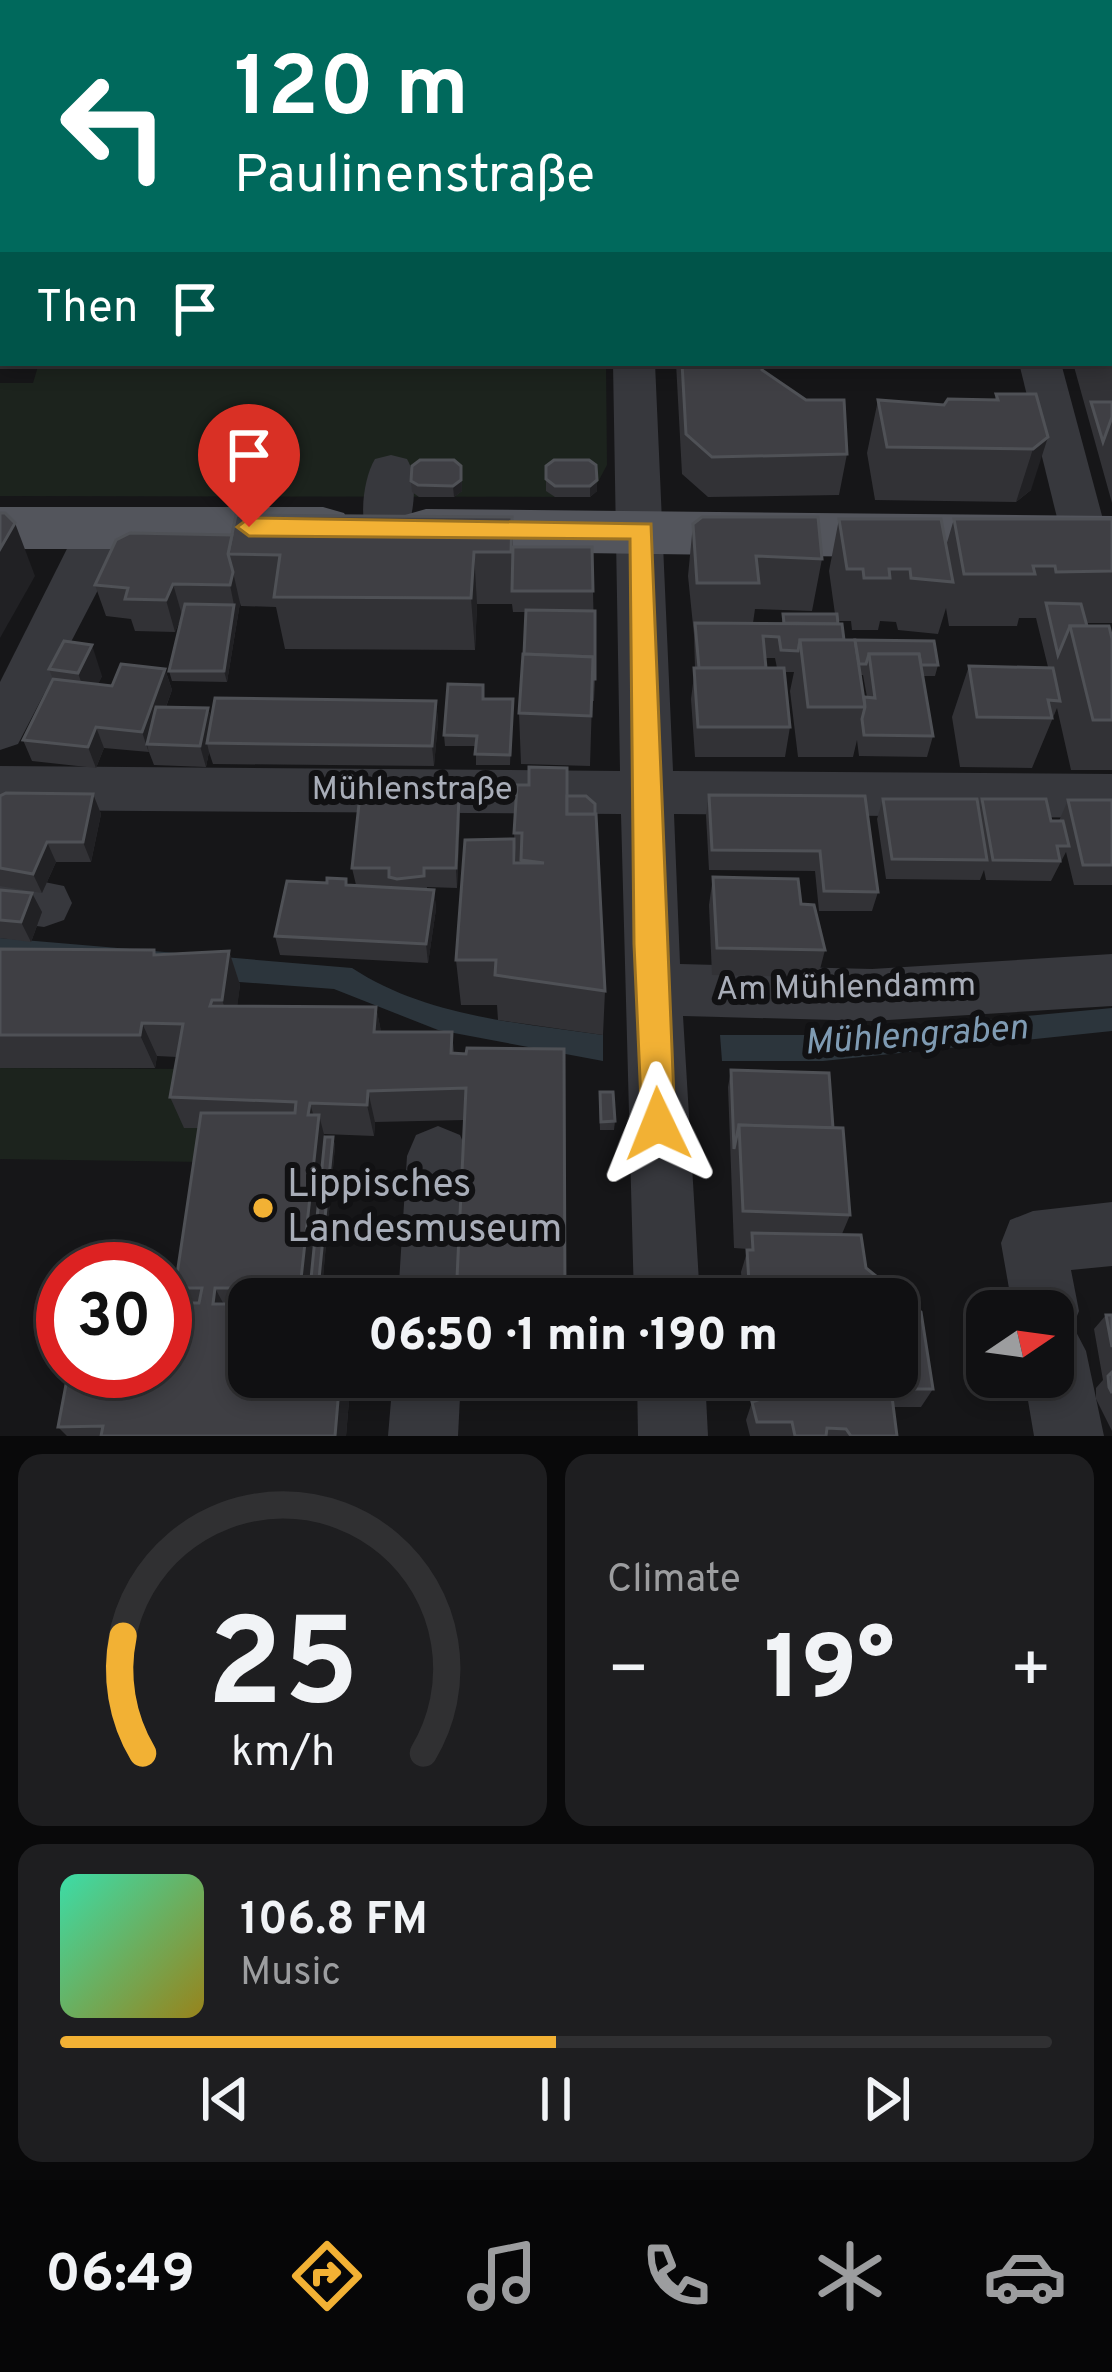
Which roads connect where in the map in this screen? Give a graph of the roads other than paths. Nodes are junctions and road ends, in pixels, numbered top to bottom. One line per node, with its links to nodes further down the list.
1 (634, 366): 7 (street)
2 (1040, 366): 8 (street)
3 (391, 470): 6 (street)
4 (0, 529): 5 (main road)
5 (99, 529): 6 (main road); 9 (street)
6 (386, 530): 7 (main road)
7 (642, 531): 8 (main road); 11 (street)
8 (1098, 538)
9 (0, 730)
10 (0, 788): 11 (street, Mühlenstraße)
11 (647, 791): 12 (street, Mühlenstraße); 14 (street)
12 (1112, 796)
13 (1112, 980): 14 (street, Am Mühlendamm)
14 (652, 989): 18 (street)
15 (439, 1156): 17 (street)
16 (1112, 1234): 19 (street)
17 (432, 1278)
18 (666, 1278)
19 (1042, 1290)
20 (426, 1398): 23 (street)
21 (671, 1398): 24 (street)
22 (1062, 1398): 25 (street)
23 (423, 1436)
24 (674, 1436)
25 (1069, 1436)

